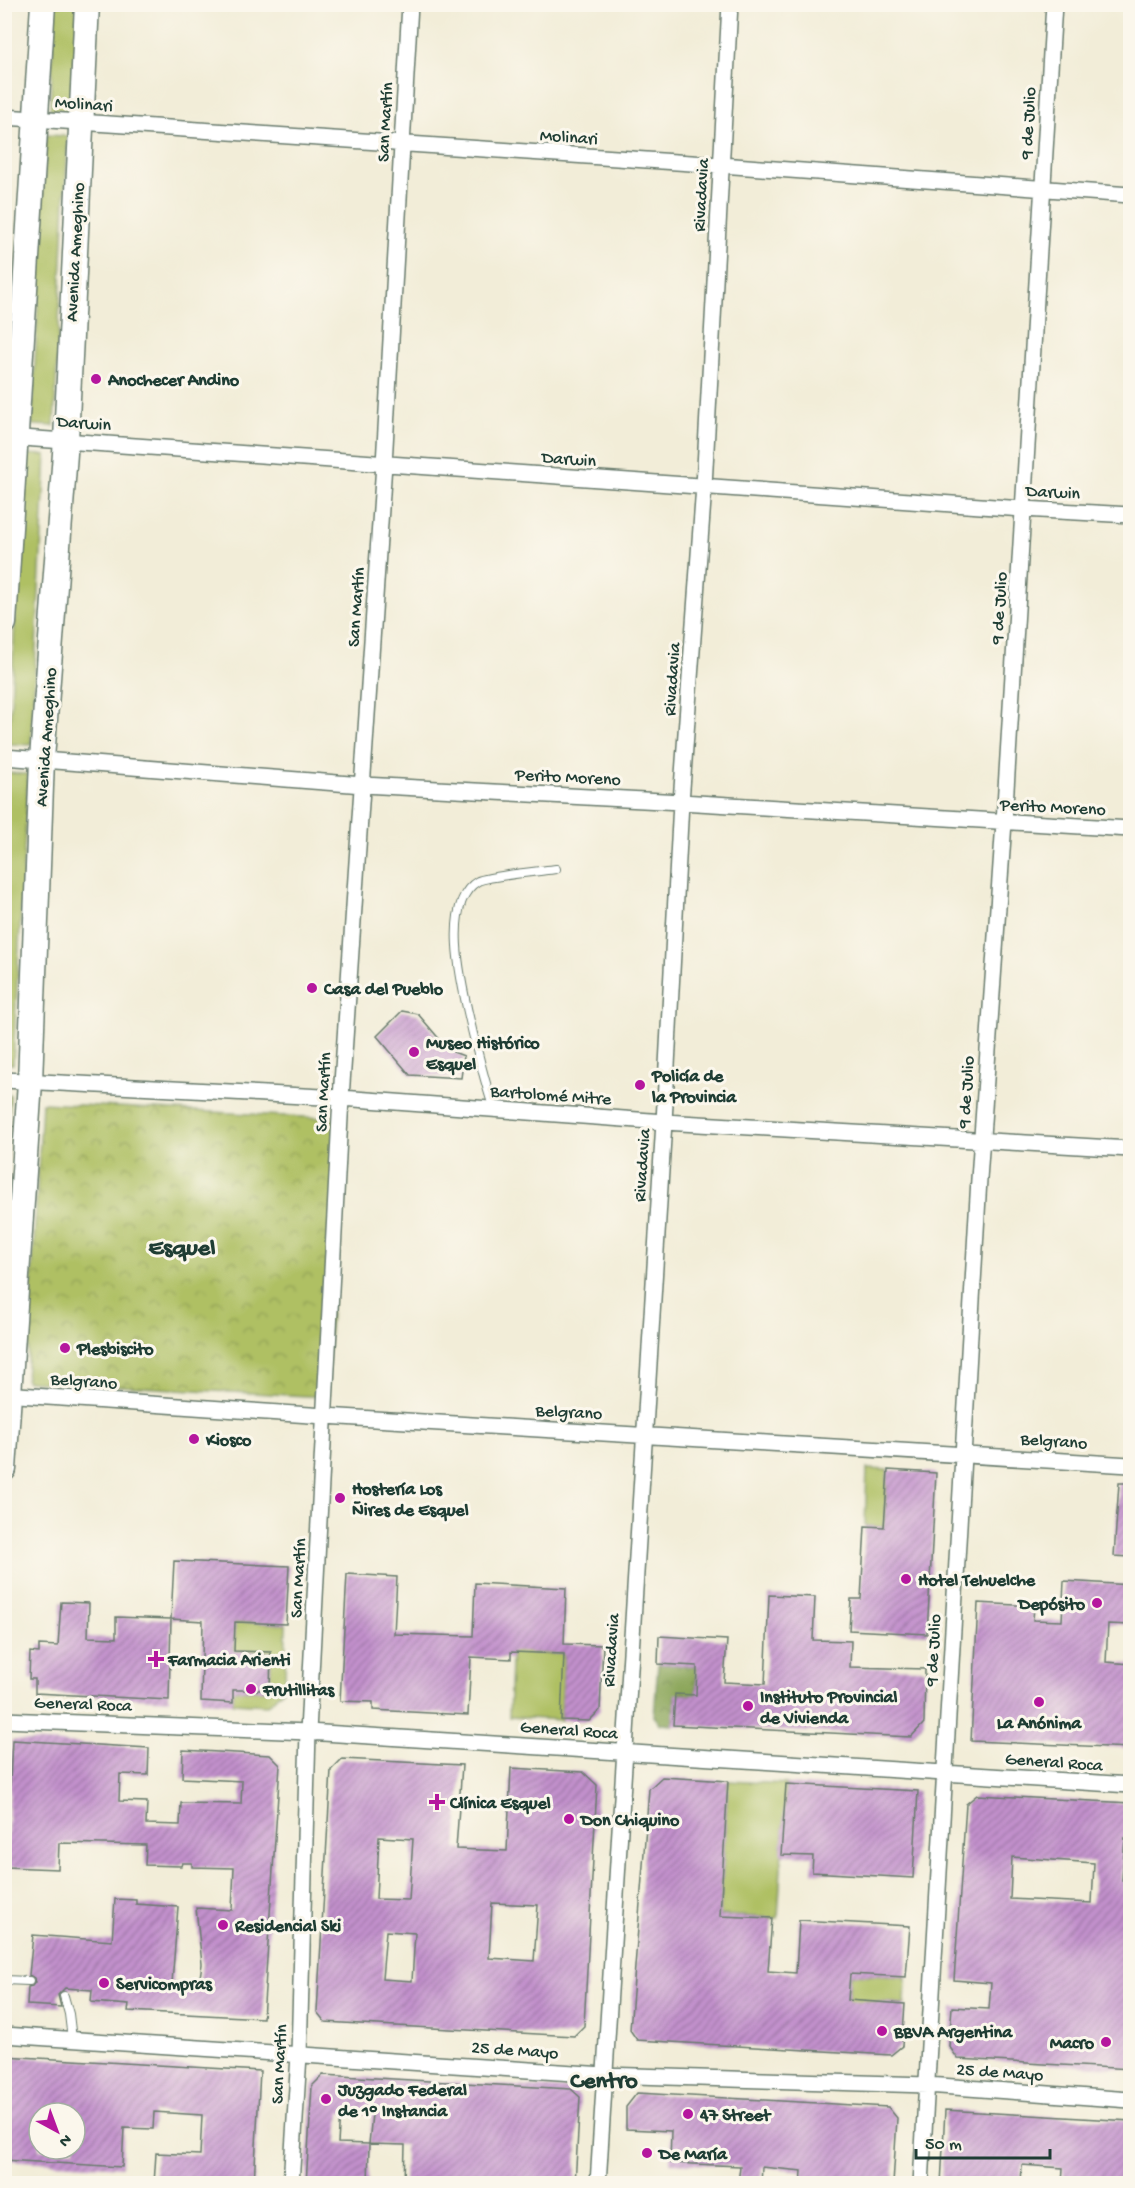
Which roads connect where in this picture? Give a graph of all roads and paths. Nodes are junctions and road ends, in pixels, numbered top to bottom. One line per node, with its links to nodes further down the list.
1 (43, 4): 7 (highway)
2 (87, 4): 8 (highway, Avenida Ameghino)
3 (410, 4): 9 (street, San Martín)
4 (730, 4): 10 (street, Rivadavia)
5 (1054, 4): 11 (street, 9 de Julio)
6 (4, 117): 7 (street, Molinari)
7 (36, 119): 8 (street, Molinari); 13 (highway)
8 (80, 122): 9 (street, Molinari); 14 (highway, Avenida Ameghino)
9 (402, 145): 10 (street, Molinari); 15 (street, San Martín)
10 (721, 165): 11 (street, Molinari); 16 (street, Rivadavia)
11 (1043, 189): 12 (street, Molinari); 17 (street, 9 de Julio)
12 (1131, 195)
13 (10, 437): 14 (street, Darwin); 19 (highway)
14 (66, 440): 15 (street, Darwin); 21 (highway, Avenida Ameghino)
15 (384, 464): 16 (street, Darwin); 22 (street, San Martín)
16 (704, 486): 17 (street, Darwin); 23 (street, Rivadavia)
17 (1023, 509): 18 (street, Darwin); 24 (street, 9 de Julio)
18 (1131, 515)
19 (4, 623)
20 (4, 758): 21 (street, Perito Moreno)
21 (42, 759): 22 (street, Perito Moreno); 28 (highway, Avenida Ameghino)
22 (363, 785): 23 (street, Perito Moreno); 29 (street, San Martín)
23 (681, 802): 24 (street, Perito Moreno); 31 (street, Rivadavia)
24 (1004, 822): 25 (street, Perito Moreno); 32 (street, 9 de Julio)
25 (1131, 829)
26 (556, 869): 30 (lane)
27 (4, 1080): 28 (street, Bartolomé Mitre)
28 (30, 1082): 29 (street, Bartolomé Mitre); 34 (highway, Avenida Ameghino)
29 (341, 1098): 30 (street, Bartolomé Mitre); 35 (street, San Martín)
30 (494, 1110): 31 (street, Bartolomé Mitre)
31 (664, 1122): 32 (street, Bartolomé Mitre); 36 (street, Rivadavia)
32 (981, 1140): 33 (street, Bartolomé Mitre); 37 (street, 9 de Julio)
33 (1131, 1149)
34 (7, 1394): 35 (street, Belgrano); 39 (highway, Avenida Ameghino)
35 (325, 1416): 36 (street, Belgrano); 41 (street, San Martín)
36 (644, 1435): 37 (street, Belgrano); 42 (street, Rivadavia)
37 (964, 1454): 38 (street, Belgrano); 43 (street, 9 de Julio)
38 (1131, 1465)
39 (4, 1469)
40 (4, 1720): 41 (street, General Roca)
41 (309, 1732): 42 (street, General Roca); 50 (street, San Martín)
42 (623, 1752): 43 (street, General Roca); 51 (street, Rivadavia)
43 (945, 1774): 44 (street, General Roca); 52 (street, 9 de Julio)
44 (1131, 1785)
45 (4, 1980): 46 (lane)
46 (29, 1981)
47 (64, 1996): 49 (lane)
48 (4, 2035): 49 (street, 25 de Mayo)
49 (72, 2039): 50 (street, 25 de Mayo)
50 (299, 2055): 51 (street, 25 de Mayo); 54 (street, San Martín)
51 (604, 2074): 52 (street, 25 de Mayo); 55 (street, Rivadavia)
52 (927, 2085): 53 (street, 25 de Mayo); 56 (street, 9 de Julio)
53 (1131, 2100)
54 (291, 2184)
55 (598, 2184)
56 (921, 2184)

